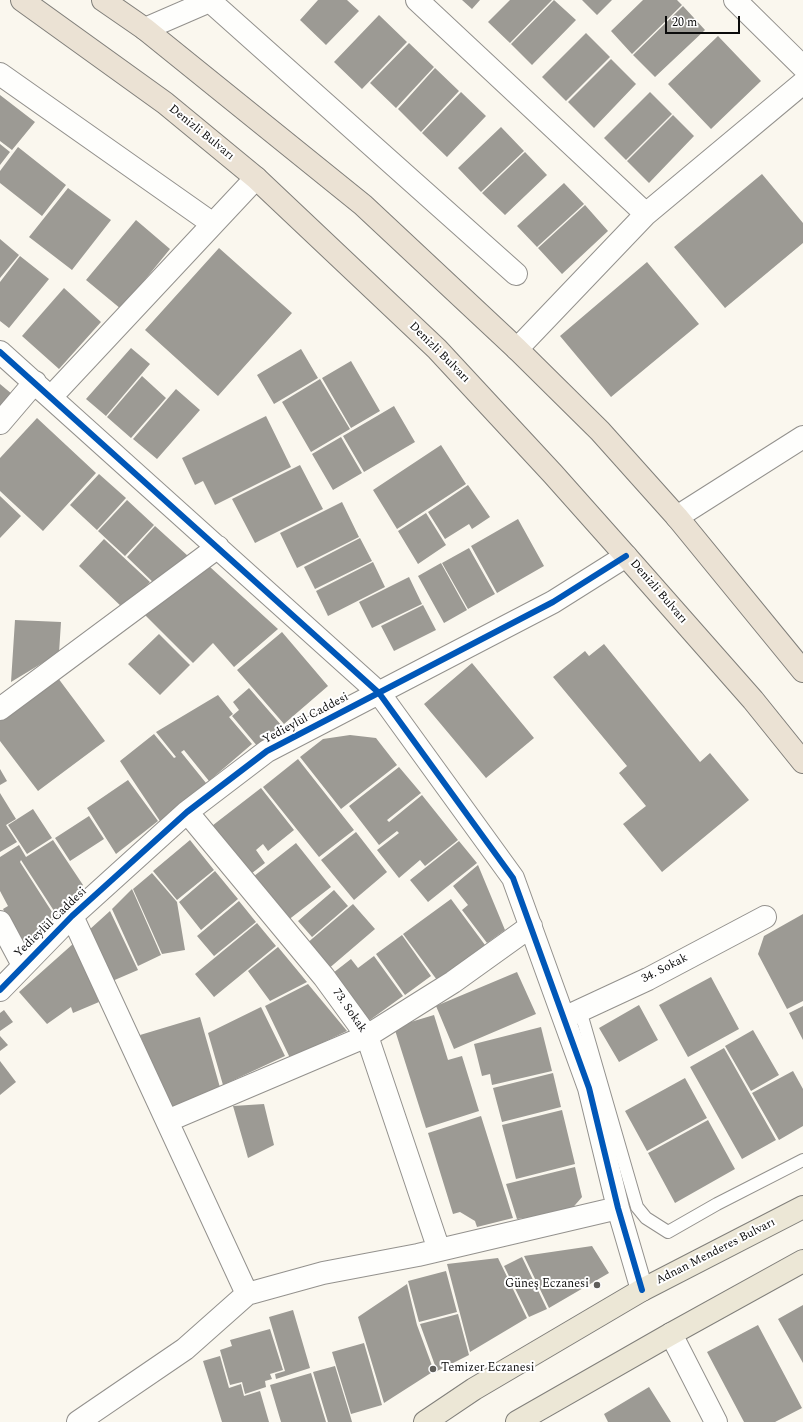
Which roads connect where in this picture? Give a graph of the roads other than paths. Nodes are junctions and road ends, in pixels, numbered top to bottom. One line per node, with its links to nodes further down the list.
1 (22, 0): 10 (highway, Denizli Bulvarı)
2 (103, 0): 6 (highway)
3 (211, 0): 6 (street); 13 (street)
4 (417, 0): 11 (street)
5 (735, 0): 7 (street)
6 (145, 29): 14 (highway)
7 (803, 67)
8 (0, 74): 12 (street)
9 (803, 83): 11 (street)
10 (256, 178): 12 (street); 22 (highway, Denizli Bulvarı)
11 (646, 214): 14 (street)
12 (213, 224): 17 (street)
13 (516, 274)
14 (517, 349): 20 (highway)
15 (0, 352): 16 (street)
16 (35, 382): 17 (street); 18 (street)
17 (51, 397): 21 (street)
18 (0, 423)
19 (803, 437): 20 (street)
20 (677, 517): 23 (highway)
21 (218, 547): 24 (street); 25 (street)
22 (626, 556): 24 (street, Yedieylül Caddesi); 26 (highway, Denizli Bulvarı)
23 (803, 671)
24 (379, 693): 27 (street, Yedieylül Caddesi); 31 (street)
25 (0, 709)
26 (803, 762)
27 (187, 812): 28 (street, Yedieylül Caddesi); 35 (street, 73. Sokak)
28 (72, 916): 32 (street, Yedieylül Caddesi); 36 (street)
29 (765, 917): 34 (street, 34. Sokak)
30 (0, 922): 32 (street)
31 (531, 926): 34 (street); 35 (street)
32 (23, 966): 33 (street, Yedieylül Caddesi)
33 (0, 990)
34 (572, 1014): 37 (lane); 39 (street)
35 (367, 1036): 36 (street); 40 (street, 73. Sokak)
36 (167, 1121): 43 (street)
37 (803, 1160)
38 (803, 1207): 42 (main road, Adnan Menderes Bulvarı)
39 (618, 1208): 40 (street); 42 (street)
40 (439, 1250): 43 (street)
41 (803, 1261): 44 (main road)
42 (642, 1290): 46 (main road, Adnan Menderes Bulvarı)
43 (247, 1294): 45 (street)
44 (671, 1334): 47 (main road); 48 (street)
45 (78, 1422)
46 (425, 1422)
47 (517, 1422)
48 (716, 1422)

